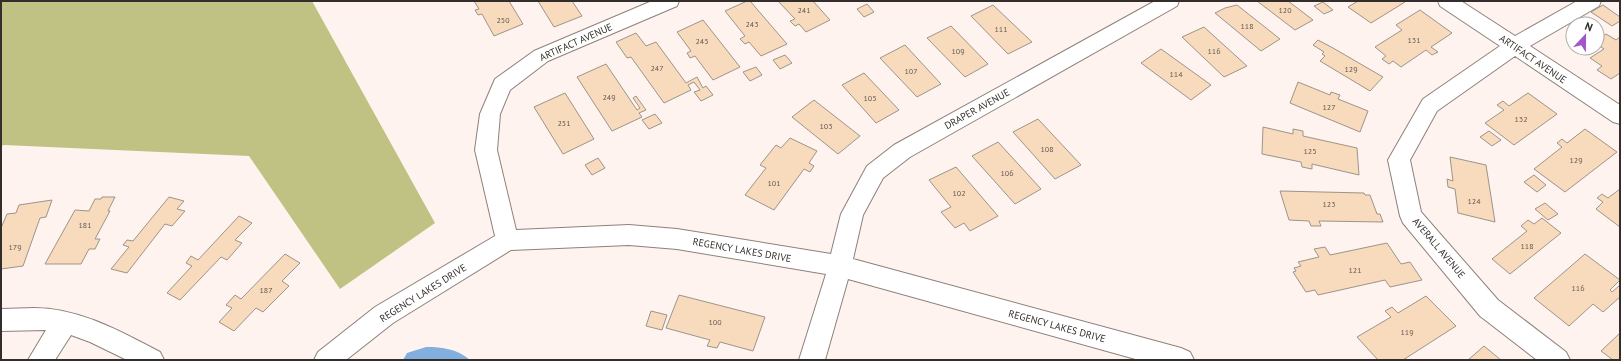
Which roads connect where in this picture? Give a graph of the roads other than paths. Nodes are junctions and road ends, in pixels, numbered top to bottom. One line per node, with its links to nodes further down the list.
1 (670, 1): 7 (street, ARTIFACT AVENUE)
2 (1170, 1): 8 (street, DRAPER AVENUE)
3 (1447, 1): 5 (street, ARTIFACT AVENUE)
4 (1592, 1): 5 (street, AVERALL AVENUE)
5 (1514, 46): 6 (street, ARTIFACT AVENUE); 16 (street, AVERALL AVENUE)
6 (1620, 116)
7 (508, 240): 8 (street, REGENCY LAKES DRIVE); 13 (street, REGENCY LAKES DRIVE)
8 (840, 266): 14 (street, DRAPER AVENUE); 15 (street, REGENCY LAKES DRIVE)
9 (1, 320): 10 (street)
10 (65, 322): 11 (street); 12 (street)
11 (41, 360)
12 (151, 360)
13 (327, 360)
14 (812, 360)
15 (1181, 360)
16 (1556, 360)

